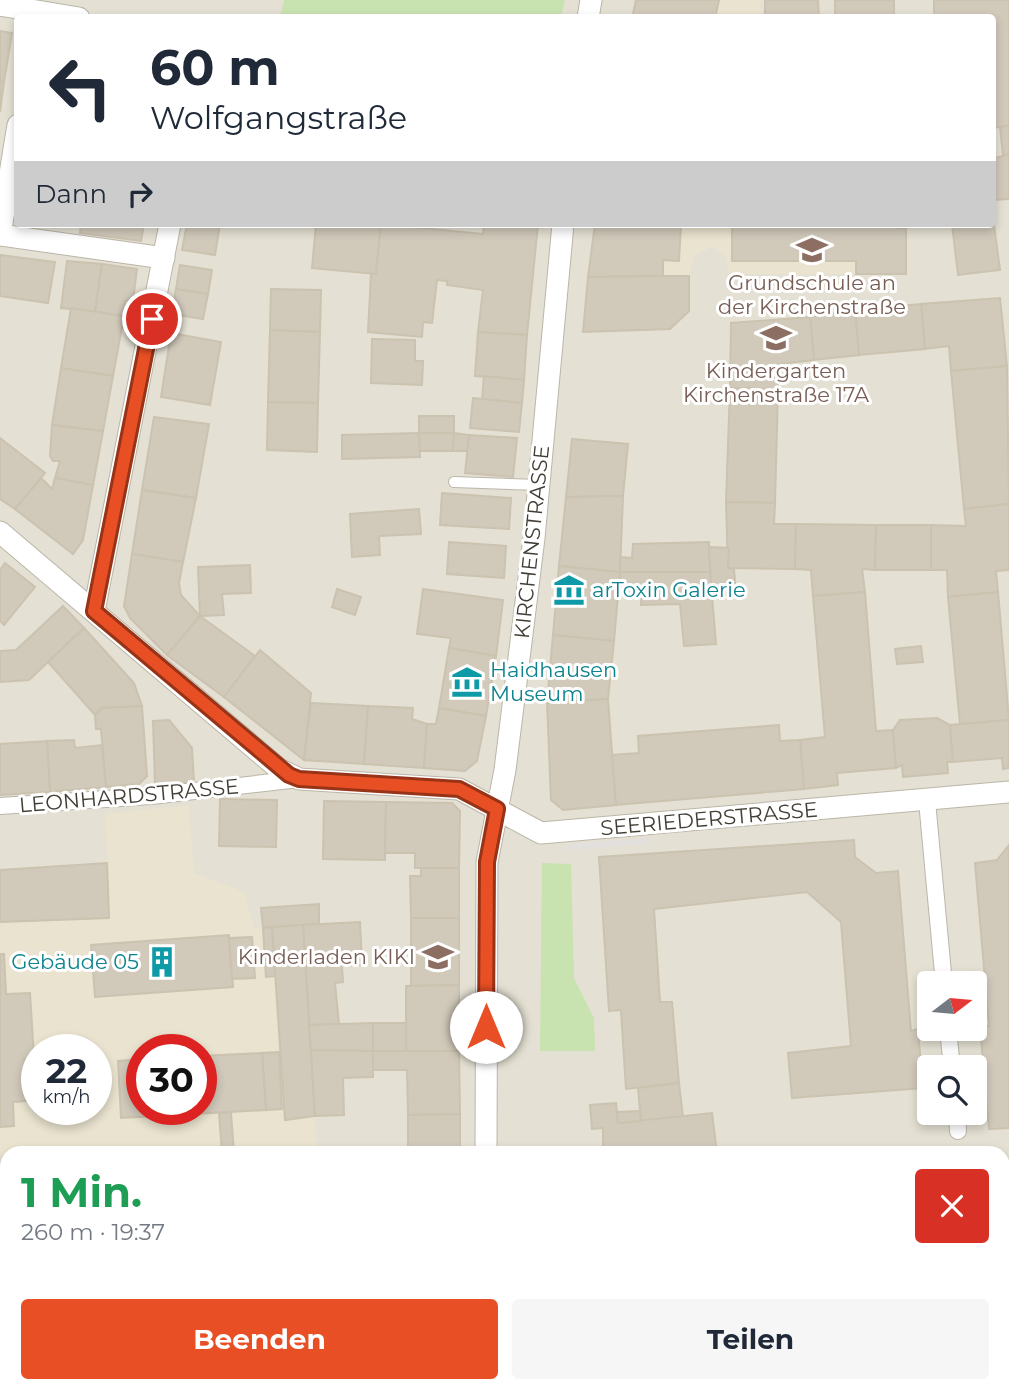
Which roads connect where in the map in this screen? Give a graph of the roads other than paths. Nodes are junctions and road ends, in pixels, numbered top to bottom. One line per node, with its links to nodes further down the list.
1 (0, 5): 2 (street)
2 (34, 14)
3 (14, 149): 6 (street)
4 (169, 228): 7 (street)
5 (564, 228): 9 (street, KIRCHENSTRASSE)
6 (0, 235): 7 (street)
7 (164, 258): 11 (street)
8 (454, 482): 9 (lane)
9 (539, 485): 16 (street, KIRCHENSTRASSE)
10 (0, 532): 11 (street)
11 (94, 611): 12 (street)
12 (299, 779): 15 (street, LEONHARDSTRASSE); 16 (street, SEERIEDERSTRASSE)
13 (1009, 792): 14 (street, SEERIEDERSTRASSE)
14 (927, 801): 16 (street, SEERIEDERSTRASSE); 17 (street)
15 (0, 806)
16 (497, 809): 20 (street, KIRCHENSTRASSE)
17 (943, 971)
18 (958, 1125): 19 (street)
19 (958, 1131)
20 (486, 1146)

